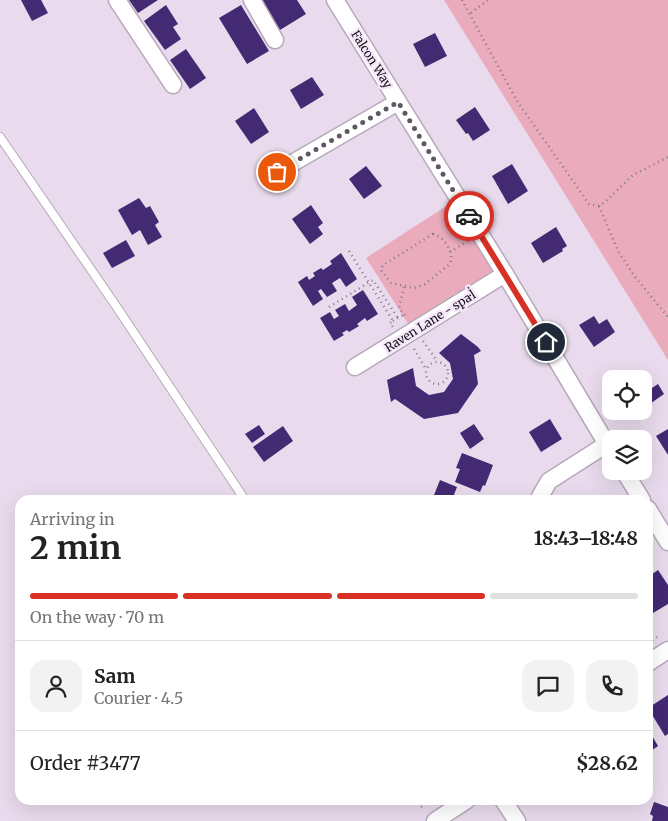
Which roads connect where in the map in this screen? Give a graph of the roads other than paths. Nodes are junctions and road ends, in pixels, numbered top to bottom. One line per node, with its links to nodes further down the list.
1 (117, 0): 5 (street)
2 (252, 0): 4 (street)
3 (335, 0): 6 (street, Falcon Way)
4 (275, 40)
5 (173, 84)
6 (398, 102): 8 (street); 9 (street, Falcon Way)
7 (0, 137): 14 (lane)
8 (277, 172)
9 (504, 274): 10 (street, Raven Lane - spa·l̓); 11 (street, Falcon Way)
10 (355, 367)
11 (602, 436)
12 (602, 452): 15 (street)
13 (630, 480): 16 (street)
14 (243, 495)
15 (541, 495)
16 (639, 495)
17 (653, 517): 18 (street)
18 (668, 542)
19 (668, 650): 20 (street)
20 (653, 660)
21 (459, 805): 23 (street)
22 (506, 805): 24 (street)
23 (435, 821)
24 (516, 821)

